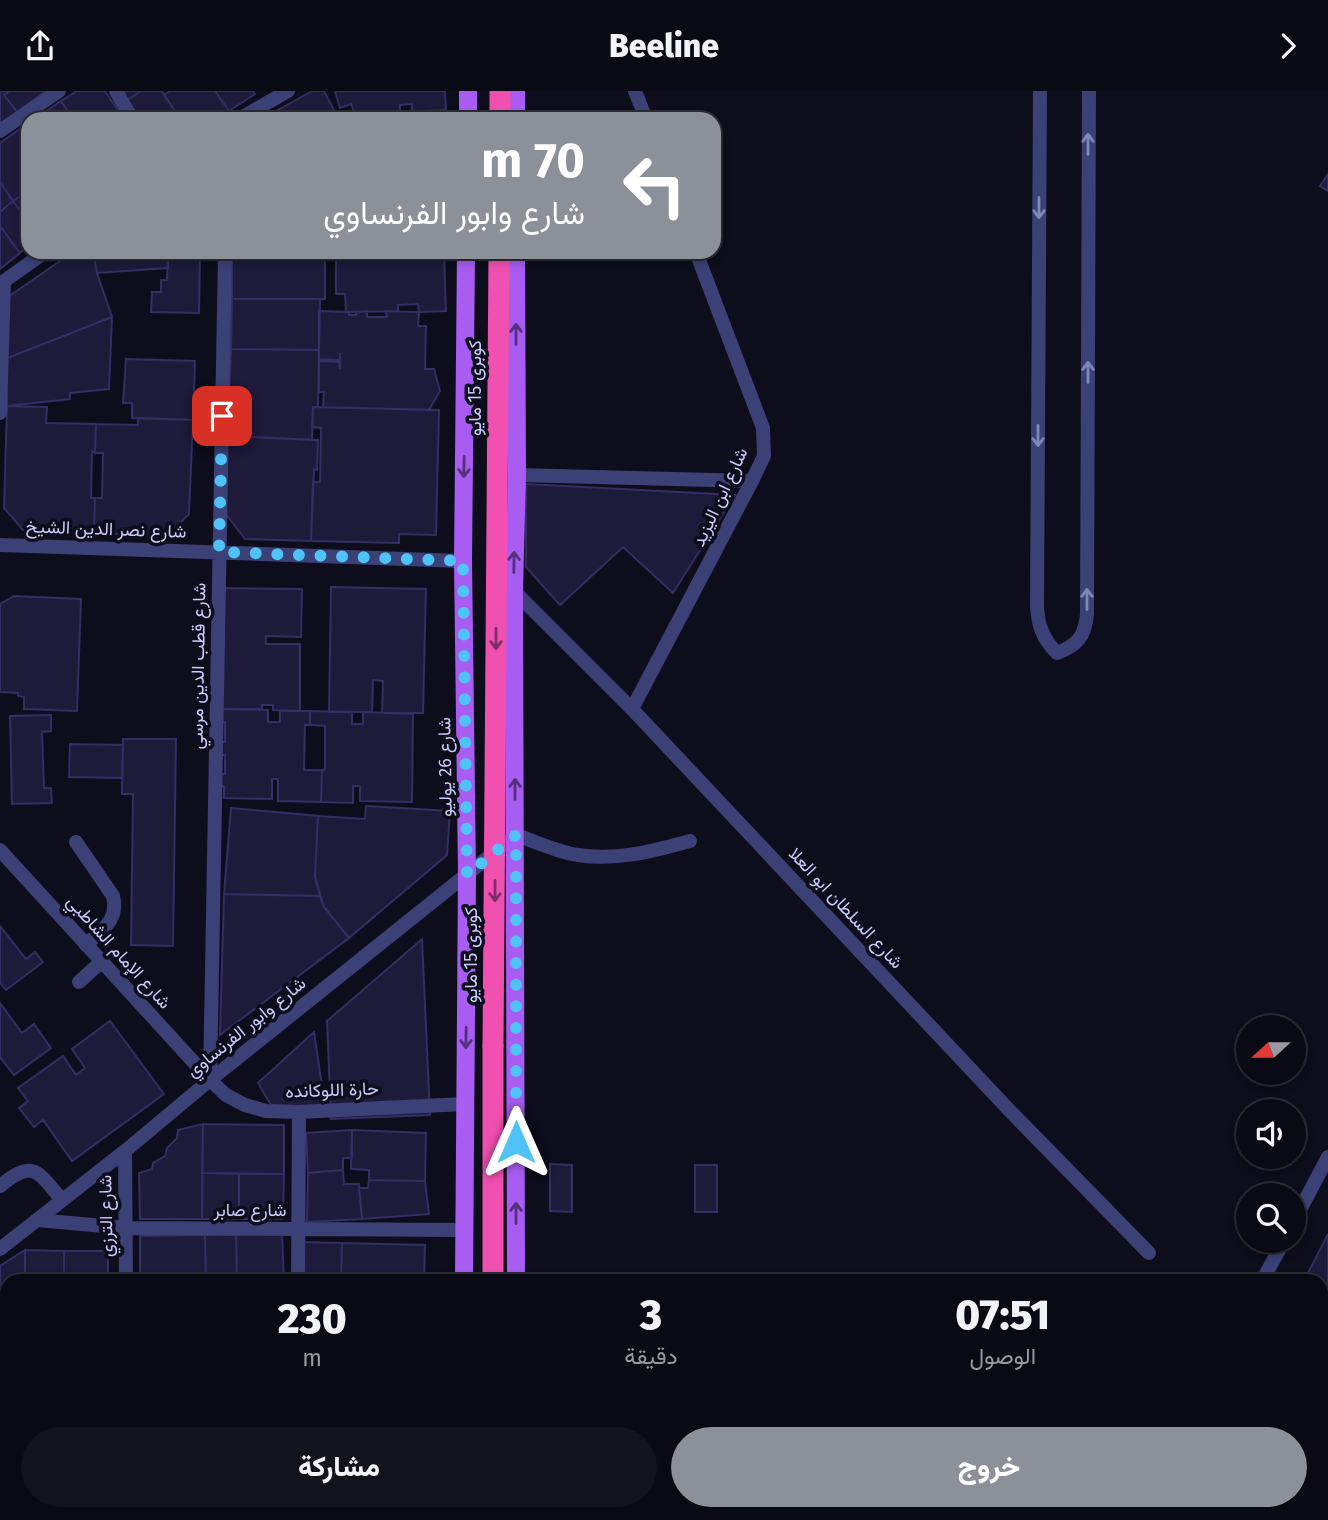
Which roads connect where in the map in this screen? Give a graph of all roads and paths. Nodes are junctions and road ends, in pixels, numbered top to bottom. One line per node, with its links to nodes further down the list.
1 (59, 91): 10 (street)
2 (116, 91): 11 (street)
3 (288, 91): 12 (street)
4 (468, 91): 13 (main road)
5 (500, 91): 14 (highway)
6 (516, 91): 15 (main road)
7 (635, 91): 16 (street)
8 (1040, 91): 9 (street, one-way to 9)
9 (1088, 91)
10 (28, 112)
11 (128, 112)
12 (251, 112)
13 (468, 112)
14 (500, 112)
15 (516, 112)
16 (643, 112)
17 (21, 117): 18 (street)
18 (0, 131)
19 (35, 259): 25 (street)
20 (225, 259): 30 (street, شارع قطب الدين مرسي)
21 (467, 259): 31 (main road, شارع 26 يوليو, one-way to 31)
22 (499, 259): 60 (highway, كوبرى 15 مايو, one-way to 60, bridge)
23 (516, 259): 27 (main road, one-way to 23)
24 (699, 259): 28 (street, شارع ابن اليزيد)
25 (2, 282): 26 (street)
26 (0, 413)
27 (517, 475): 28 (street); 32 (main road, one-way to 27)
28 (752, 481): 33 (street, شارع ابن اليزيد)
29 (0, 545): 30 (street, شارع نصر الدين الشيخ)
30 (219, 552): 31 (street, شارع نصر الدين الشيخ); 42 (street, شارع قطب الدين مرسي)
31 (463, 561): 38 (main road, شارع 26 يوليو)
32 (514, 591): 33 (street, شارع السلطان ابو العلا); 34 (main road, one-way to 32)
33 (632, 709): 56 (street, شارع السلطان ابو العلا)
34 (516, 835): 35 (street); 38 (street, شارع وابور الفرنساوي); 61 (main road, one-way to 34)
35 (690, 841)
36 (76, 842): 39 (street)
37 (0, 851): 39 (street, شارع الإمام الشاطبي)
38 (467, 875): 42 (street, شارع وابور الفرنساوي); 43 (main road, شارع 26 يوليو, one-way to 43)
39 (86, 945): 40 (street, شارع الإمام الشاطبي)
40 (101, 962): 41 (street); 42 (street, شارع الإمام الشاطبي)
41 (79, 982)
42 (210, 1080): 44 (street, حارة اللوكانده); 45 (street, شارع وابور الفرنساوي)
43 (465, 1104): 44 (street, حارة اللوكانده); 53 (main road, شارع 26 يوليو)
44 (299, 1112): 52 (street)
45 (125, 1151): 49 (street, شارع وابور الفرنساوي); 51 (street, شارع الترزي)
46 (1328, 1157): 48 (street)
47 (0, 1186): 49 (street)
48 (1306, 1198)
49 (62, 1200): 50 (street, شارع وابور الفرنساوي)
50 (37, 1220): 51 (street, شارع صابر); 54 (street, شارع وابور الفرنساوي)
51 (126, 1228): 52 (street, شارع صابر); 57 (street, شارع الترزي)
52 (299, 1229): 53 (street, شارع صابر); 58 (street)
53 (464, 1230): 59 (main road, شارع 26 يوليو)
54 (0, 1249)
55 (1277, 1253): 62 (street)
56 (1149, 1254)
57 (126, 1274)
58 (298, 1274)
59 (464, 1274)
60 (493, 1274)
61 (516, 1274)
62 (1266, 1274)

